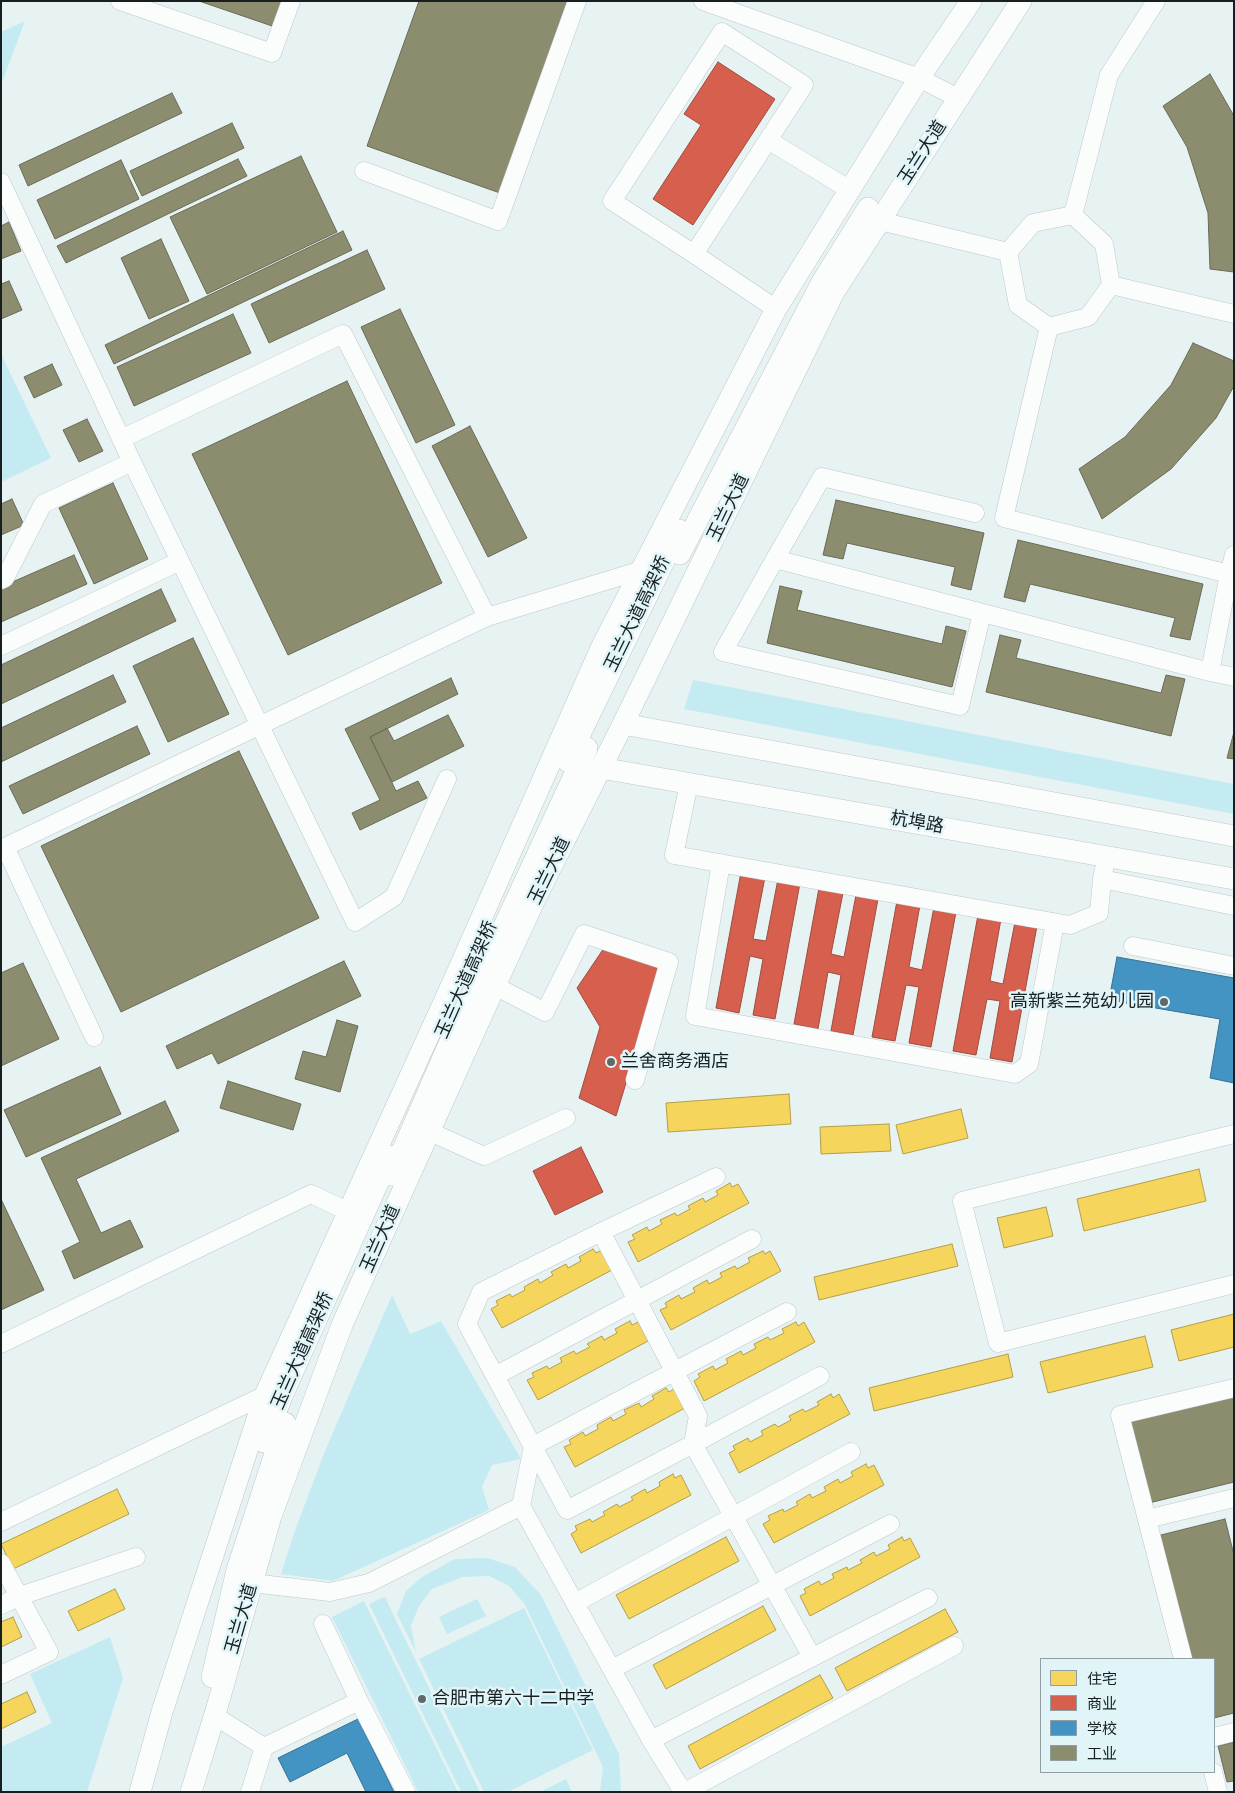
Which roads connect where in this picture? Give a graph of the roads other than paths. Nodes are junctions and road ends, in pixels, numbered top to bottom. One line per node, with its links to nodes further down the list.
1 (120, 1): 2 (street)
2 (290, 1)
3 (577, 1): 11 (street)
4 (703, 1): 8 (street)
5 (971, 1): 8 (main road, 玉兰大道)
6 (1021, 1): 9 (main road, 玉兰大道)
7 (1156, 1): 14 (street)
8 (919, 78): 9 (street); 13 (main road, 玉兰大道)
9 (958, 98): 13 (main road, 玉兰大道)
10 (768, 140): 13 (street); 16 (street); 16 (street)
11 (364, 171)
12 (1, 182): 21 (street)
13 (864, 206): 15 (street); 18 (main road, 玉兰大道); 35 (main road, 玉兰大道); 100 (main road, 玉兰大道高架桥); 101 (main road, 玉兰大道高架桥)
14 (1073, 215): 15 (street); 17 (street)
15 (1008, 252): 20 (street)
16 (694, 254): 18 (street)
17 (1111, 285): 19 (street); 20 (street)
18 (776, 309): 27 (main road, 玉兰大道)
19 (1234, 314)
20 (1049, 327): 28 (street)
21 (121, 439): 22 (street); 31 (street)
22 (132, 462): 26 (street); 29 (street)
23 (975, 513): 25 (street)
24 (1234, 555): 28 (street)
25 (775, 560): 30 (street); 30 (street)
26 (180, 561): 32 (street); 36 (street)
27 (642, 570): 31 (street); 57 (main road, 玉兰大道)
28 (1229, 574): 33 (street)
29 (1, 580)
30 (982, 613): 33 (street)
31 (487, 617): 36 (street)
32 (1, 646)
33 (1210, 672): 34 (street)
34 (1234, 677)
35 (624, 724): 37 (main road, 玉兰大道); 40 (main road)
36 (259, 725): 38 (street); 41 (street)
37 (601, 768): 39 (main road, 杭埠路); 50 (main road, 玉兰大道)
38 (448, 779)
39 (689, 783): 42 (main road, 杭埠路); 43 (street)
40 (1234, 836)
41 (3, 843): 51 (street)
42 (1107, 856): 44 (street); 45 (main road, 杭埠路)
43 (721, 863): 47 (street); 47 (street)
44 (1102, 879): 46 (street); 47 (street)
45 (1234, 879)
46 (1234, 906)
47 (1055, 922)
48 (1133, 946): 49 (street)
49 (1234, 966)
50 (495, 986): 52 (street); 54 (main road, 玉兰大道)
51 (94, 1037)
52 (635, 1080)
53 (566, 1118): 54 (street)
54 (428, 1131): 80 (main road, 玉兰大道)
55 (1234, 1134): 60 (street)
56 (716, 1177): 58 (street)
57 (349, 1212): 63 (street); 68 (main road, 玉兰大道)
58 (601, 1232): 61 (street); 65 (street)
59 (752, 1239): 61 (street)
60 (1234, 1284)
61 (637, 1301): 64 (street); 65 (street)
62 (787, 1312): 64 (street)
63 (1, 1344)
64 (674, 1370): 69 (street); 70 (street)
65 (495, 1376): 70 (street)
66 (820, 1376): 69 (street)
67 (1234, 1388): 75 (street)
68 (265, 1395): 76 (street); 99 (main road, 玉兰大道)
69 (693, 1444): 70 (street); 74 (street)
70 (533, 1446): 73 (street)
71 (851, 1452): 74 (street)
72 (1234, 1498): 75 (street)
73 (521, 1506): 80 (street); 84 (street)
74 (733, 1517): 81 (street); 84 (street)
75 (1147, 1519): 89 (street)
76 (1, 1522)
77 (890, 1524): 81 (street)
78 (136, 1557): 82 (street)
79 (1, 1563): 82 (street)
80 (252, 1583): 93 (main road, 玉兰大道)
81 (772, 1586): 88 (street); 90 (street)
82 (20, 1596): 85 (street); 91 (street)
83 (928, 1598): 88 (street)
84 (575, 1603): 90 (street)
85 (1, 1605)
86 (323, 1624): 92 (street)
87 (954, 1646): 105 (street)
88 (812, 1657): 96 (street)
89 (1183, 1658)
90 (612, 1669): 96 (street)
91 (1, 1675)
92 (359, 1702): 97 (street); 104 (street)
93 (215, 1716): 97 (street); 102 (main road, 玉兰大道)
94 (1234, 1732): 95 (street)
95 (1215, 1737)
96 (651, 1740): 105 (street)
97 (264, 1747): 103 (street)
98 (1212, 1773): 106 (street)
99 (140, 1792)
100 (154, 1792)
101 (185, 1792)
102 (191, 1792)
103 (250, 1792)
104 (406, 1792)
105 (684, 1792)
106 (1218, 1792)

